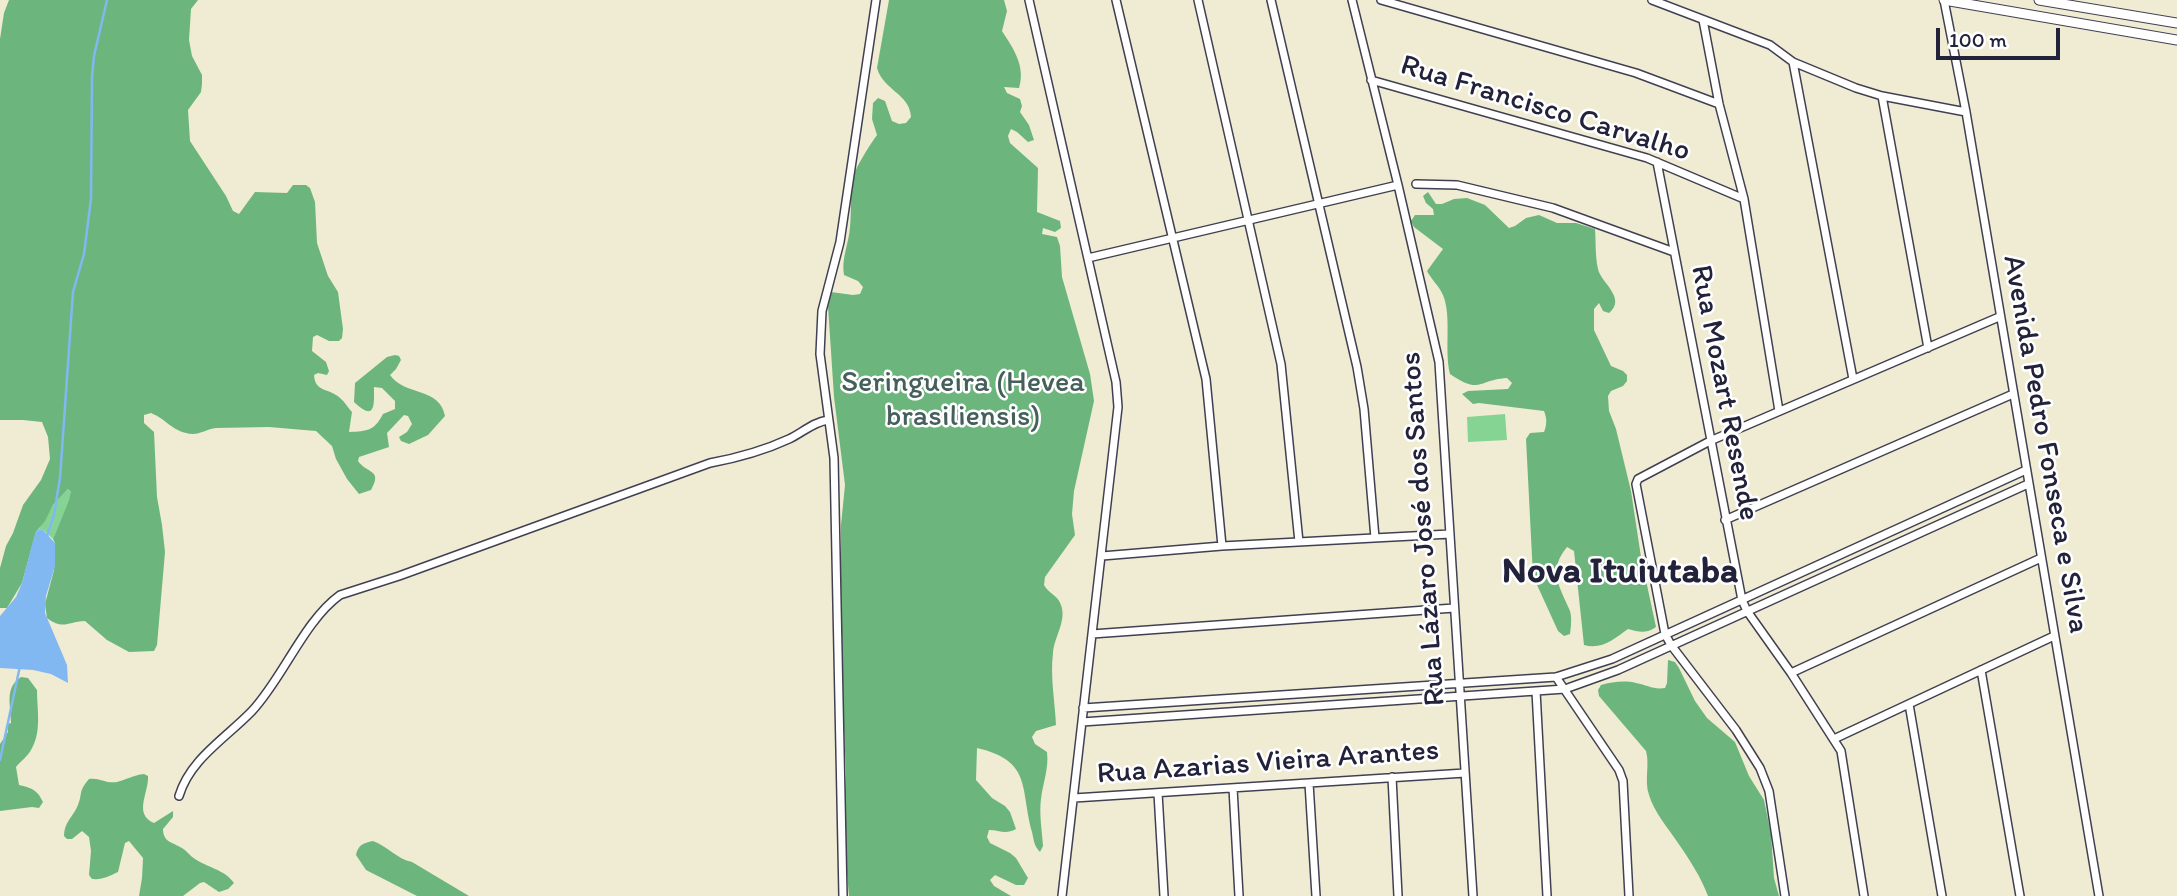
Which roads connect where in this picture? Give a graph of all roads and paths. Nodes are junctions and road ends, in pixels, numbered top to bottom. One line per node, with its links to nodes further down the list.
1 (876, 0): 33 (street)
2 (1029, 0): 27 (street)
3 (1116, 0): 25 (street)
4 (1198, 0): 24 (street)
5 (1271, 0): 23 (street)
6 (1352, 0): 15 (street, Rua Lázaro José dos Santos)
7 (1381, 0): 17 (street)
8 (1652, 0): 11 (street)
9 (1944, 0): 13 (street); 18 (street, Avenida Pedro Fonseca e Silva)
10 (2039, 0): 12 (street)
11 (1703, 20): 14 (street); 17 (street)
12 (2177, 23)
13 (2177, 40)
14 (1793, 62): 16 (street); 30 (street)
15 (1371, 80): 19 (street, Rua Francisco Carvalho); 21 (street, Rua Lázaro José dos Santos)
16 (1882, 96): 18 (street); 29 (street)
17 (1718, 104): 22 (street)
18 (1966, 112): 28 (street, Avenida Pedro Fonseca e Silva)
19 (1657, 162): 22 (street, Rua Francisco Carvalho); 26 (street, Rua Mozart Resende)
20 (1416, 184): 26 (street)
21 (1398, 185): 23 (street); 38 (street, Rua Lázaro José dos Santos)
22 (1744, 199): 32 (street)
23 (1319, 204): 24 (street); 39 (street)
24 (1249, 221): 25 (street); 40 (street)
25 (1172, 237): 27 (street); 41 (street)
26 (1674, 251): 34 (street, Rua Mozart Resende)
27 (1088, 258): 42 (street)
28 (1999, 317): 29 (street); 31 (street, Avenida Pedro Fonseca e Silva)
29 (1928, 348): 30 (street)
30 (1853, 380): 32 (street)
31 (2013, 394): 35 (street, Avenida Pedro Fonseca e Silva); 37 (street)
32 (1779, 411): 34 (street)
33 (828, 420): 67 (street); 69 (street)
34 (1710, 441): 37 (street, Rua Mozart Resende); 48 (street)
35 (2026, 470): 36 (street, Avenida Pedro Fonseca e Silva); 44 (street)
36 (2028, 484): 43 (street, Avenida Pedro Fonseca e Silva); 46 (street)
37 (1725, 520): 44 (street, Rua Mozart Resende)
38 (1450, 534): 39 (street); 45 (street, Rua Lázaro José dos Santos)
39 (1375, 538): 40 (street)
40 (1299, 542): 41 (street)
41 (1222, 546): 42 (street)
42 (1102, 556): 47 (street)
43 (2041, 558): 49 (street, Avenida Pedro Fonseca e Silva); 52 (street)
44 (1742, 600): 46 (street, Rua Mozart Resende); 48 (street)
45 (1454, 608): 47 (street); 54 (street, Rua Lázaro José dos Santos)
46 (1747, 611): 50 (street); 52 (street, Rua Mozart Resende)
47 (1092, 634): 59 (street)
48 (1665, 634): 50 (street); 53 (street)
49 (2054, 636): 51 (street); 82 (street, Avenida Pedro Fonseca e Silva)
50 (1671, 645): 55 (street); 78 (street)
51 (1981, 670): 58 (street); 81 (street)
52 (1791, 673): 61 (street, Rua Mozart Resende)
53 (1556, 677): 54 (street); 55 (street)
54 (1459, 684): 57 (street, Rua Lázaro José dos Santos); 59 (street)
55 (1565, 690): 56 (street); 77 (street)
56 (1536, 691): 57 (street); 76 (street)
57 (1460, 697): 60 (street); 62 (street, Rua Lázaro José dos Santos)
58 (1909, 704): 61 (street); 80 (street)
59 (1083, 708): 60 (street)
60 (1082, 722): 68 (street)
61 (1834, 739): 79 (street, Rua Mozart Resende)
62 (1465, 773): 63 (street, Rua Azarias Vieira Arantes); 75 (street, Rua Lázaro José dos Santos)
63 (1392, 778): 64 (street, Rua Azarias Vieira Arantes); 74 (street)
64 (1309, 783): 65 (street, Rua Azarias Vieira Arantes); 73 (street)
65 (1233, 788): 66 (street, Rua Azarias Vieira Arantes); 72 (street)
66 (1158, 793): 68 (street, Rua Azarias Vieira Arantes); 71 (street)
67 (179, 796)
68 (1074, 798): 70 (street)
69 (843, 896)
70 (1062, 896)
71 (1164, 896)
72 (1239, 896)
73 (1316, 896)
74 (1398, 896)
75 (1473, 896)
76 (1547, 896)
77 (1629, 896)
78 (1785, 896)
79 (1864, 896)
80 (1942, 896)
81 (2020, 896)
82 (2099, 896)

